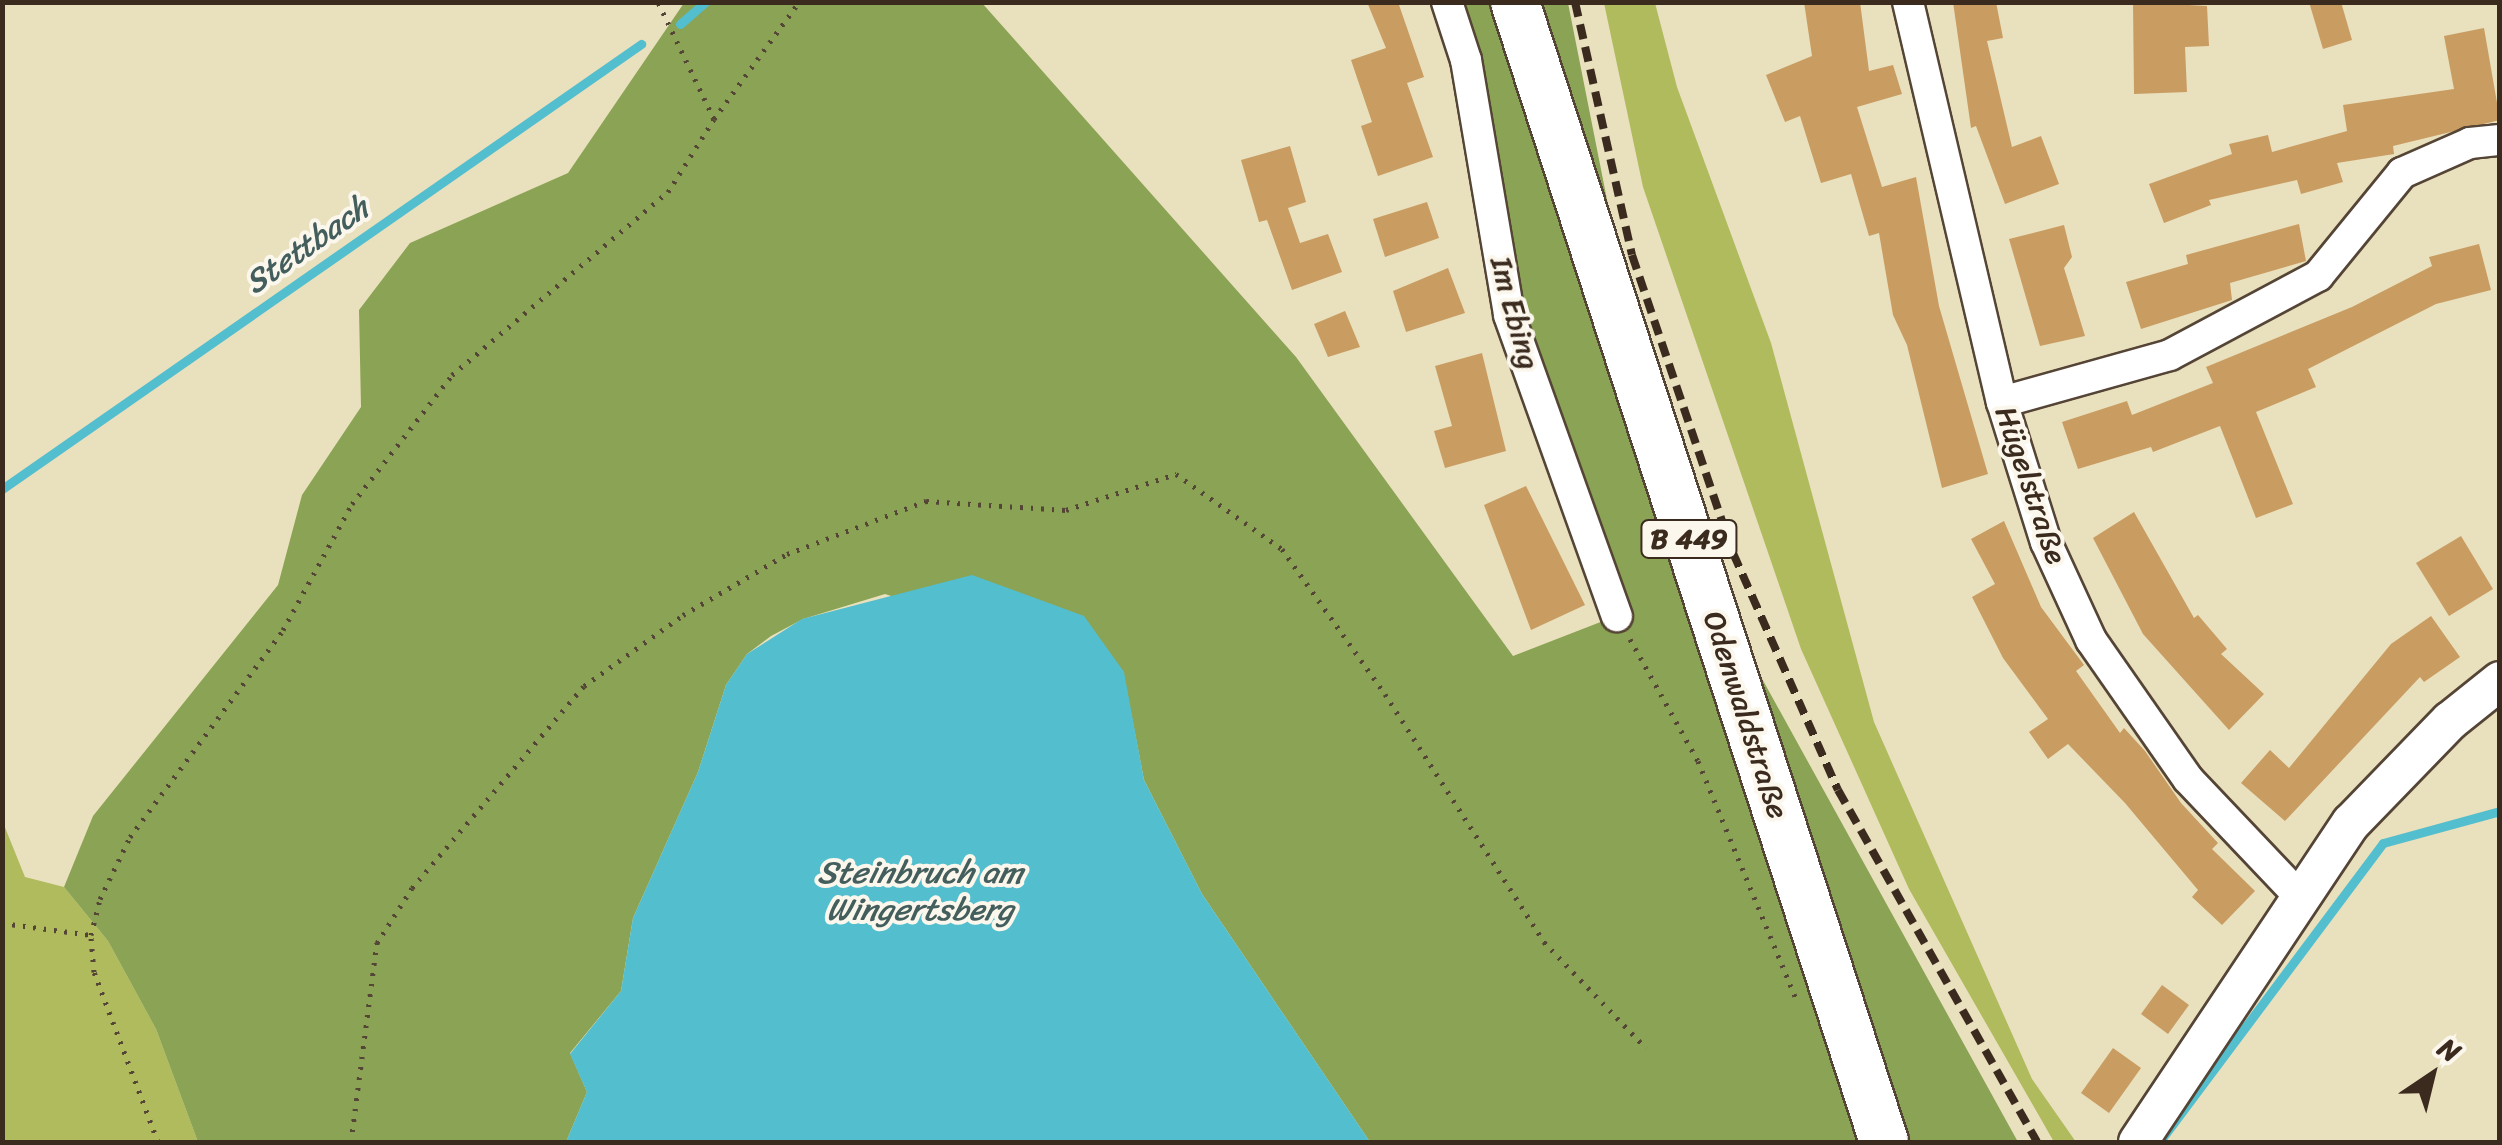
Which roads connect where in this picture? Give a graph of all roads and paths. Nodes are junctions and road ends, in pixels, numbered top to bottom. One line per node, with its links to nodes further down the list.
1 (658, 2): 6 (path)
2 (799, 2): 6 (path)
3 (1447, 2): 9 (street, Im Ebing)
4 (1515, 2): 18 (main road, Odenwaldstraße / B 449)
5 (1908, 2): 8 (street, Hügelstraße)
6 (714, 119): 13 (path)
7 (2500, 140): 8 (street)
8 (2002, 402): 11 (street, Hügelstraße)
9 (1617, 616): 14 (path)
10 (2500, 681): 11 (street)
11 (2300, 897): 19 (street)
12 (2, 922): 13 (path)
13 (90, 935): 16 (path)
14 (1802, 1015)
15 (1646, 1048): 17 (path)
16 (158, 1142)
17 (350, 1142)
18 (1884, 1142)
19 (2138, 1142)

